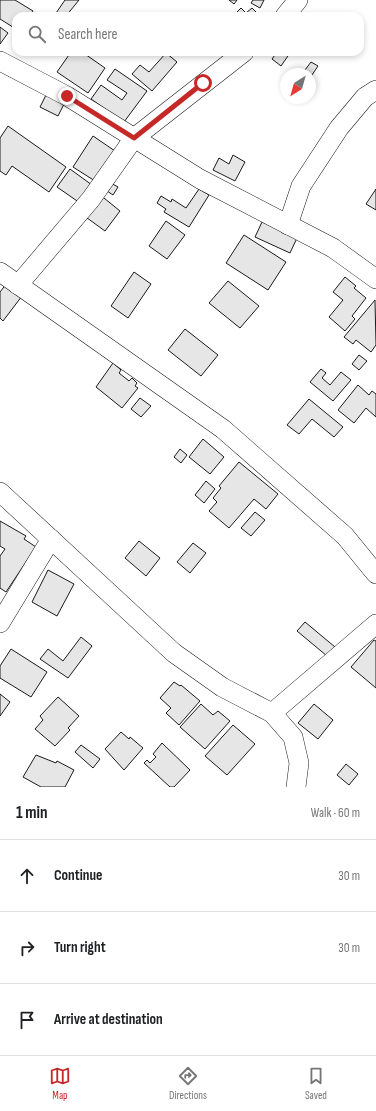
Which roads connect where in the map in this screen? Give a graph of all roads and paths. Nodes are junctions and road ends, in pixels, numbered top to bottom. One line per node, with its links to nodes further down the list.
1 (298, 0): 2 (street)
2 (288, 12)
3 (239, 56): 6 (street)
4 (0, 61): 6 (street)
5 (376, 90): 7 (street)
6 (134, 138): 7 (street); 10 (street)
7 (288, 224): 9 (street)
8 (0, 272): 10 (street)
9 (376, 279)
10 (18, 285): 13 (street)
11 (1, 494): 12 (street)
12 (51, 539): 14 (street); 16 (street)
13 (376, 574)
14 (0, 623)
15 (376, 624): 16 (street)
16 (272, 713): 17 (street)
17 (296, 787)

